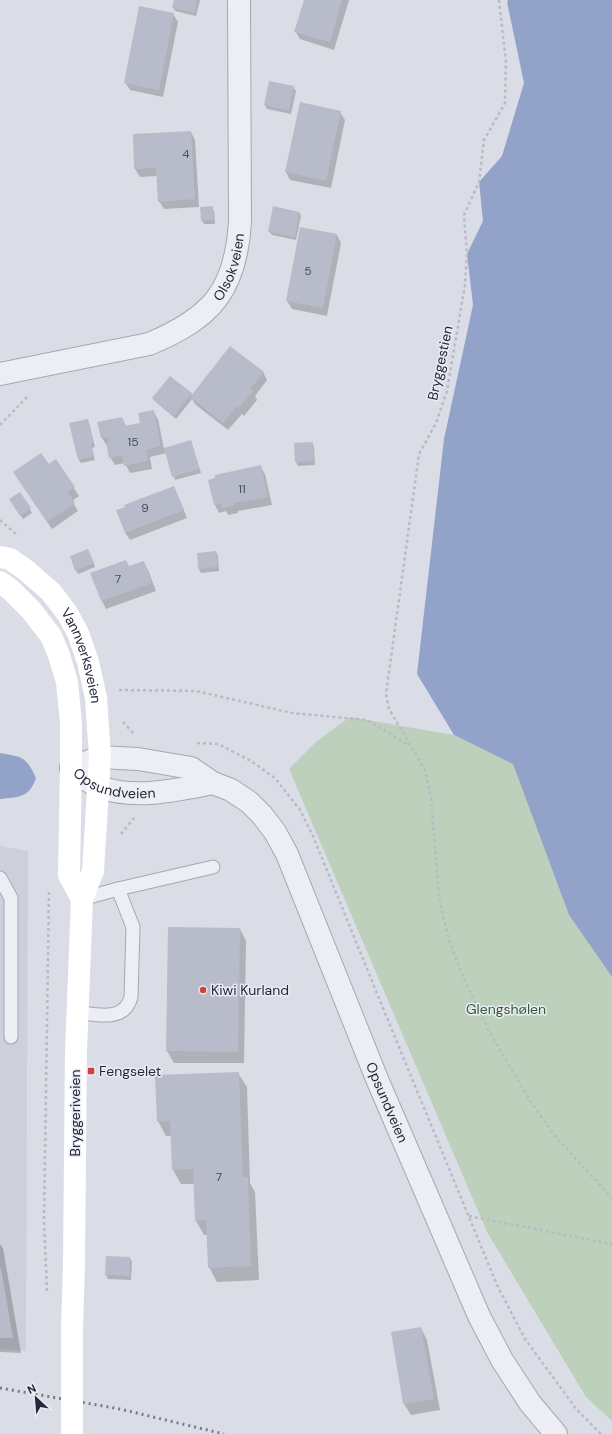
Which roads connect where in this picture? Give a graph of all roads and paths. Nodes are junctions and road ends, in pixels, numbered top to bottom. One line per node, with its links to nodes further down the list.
1 (239, 0): 3 (street, Olsokveien)
2 (499, 0): 9 (path, Bryggestien)
3 (0, 374)
4 (29, 395): 5 (path)
5 (0, 425)
6 (0, 557): 10 (main road, Vannverksveien)
7 (0, 582): 11 (main road, Vannverksveien)
8 (118, 690): 9 (path)
9 (411, 746): 23 (path, Bryggestien)
10 (100, 757): 11 (street, Opsundveien); 12 (street, Opsundveien); 13 (main road, Vannverksveien)
11 (71, 768): 13 (street, Opsundveien); 20 (main road)
12 (213, 784): 13 (street, Opsundveien); 28 (street, Opsundveien)
13 (98, 787): 20 (main road, Bryggeriveien)
14 (134, 812): 15 (path)
15 (120, 836)
16 (213, 867): 19 (lane)
17 (0, 878): 22 (lane)
18 (49, 887): 26 (path)
19 (118, 889): 20 (lane); 21 (lane)
20 (82, 899): 21 (main road, Bryggeriveien)
21 (77, 1012): 27 (main road, Bryggeriveien, bridge)
22 (11, 1037)
23 (612, 1198)
24 (469, 1216): 25 (path)
25 (612, 1244)
26 (47, 1292)
27 (72, 1434)
28 (556, 1434)

